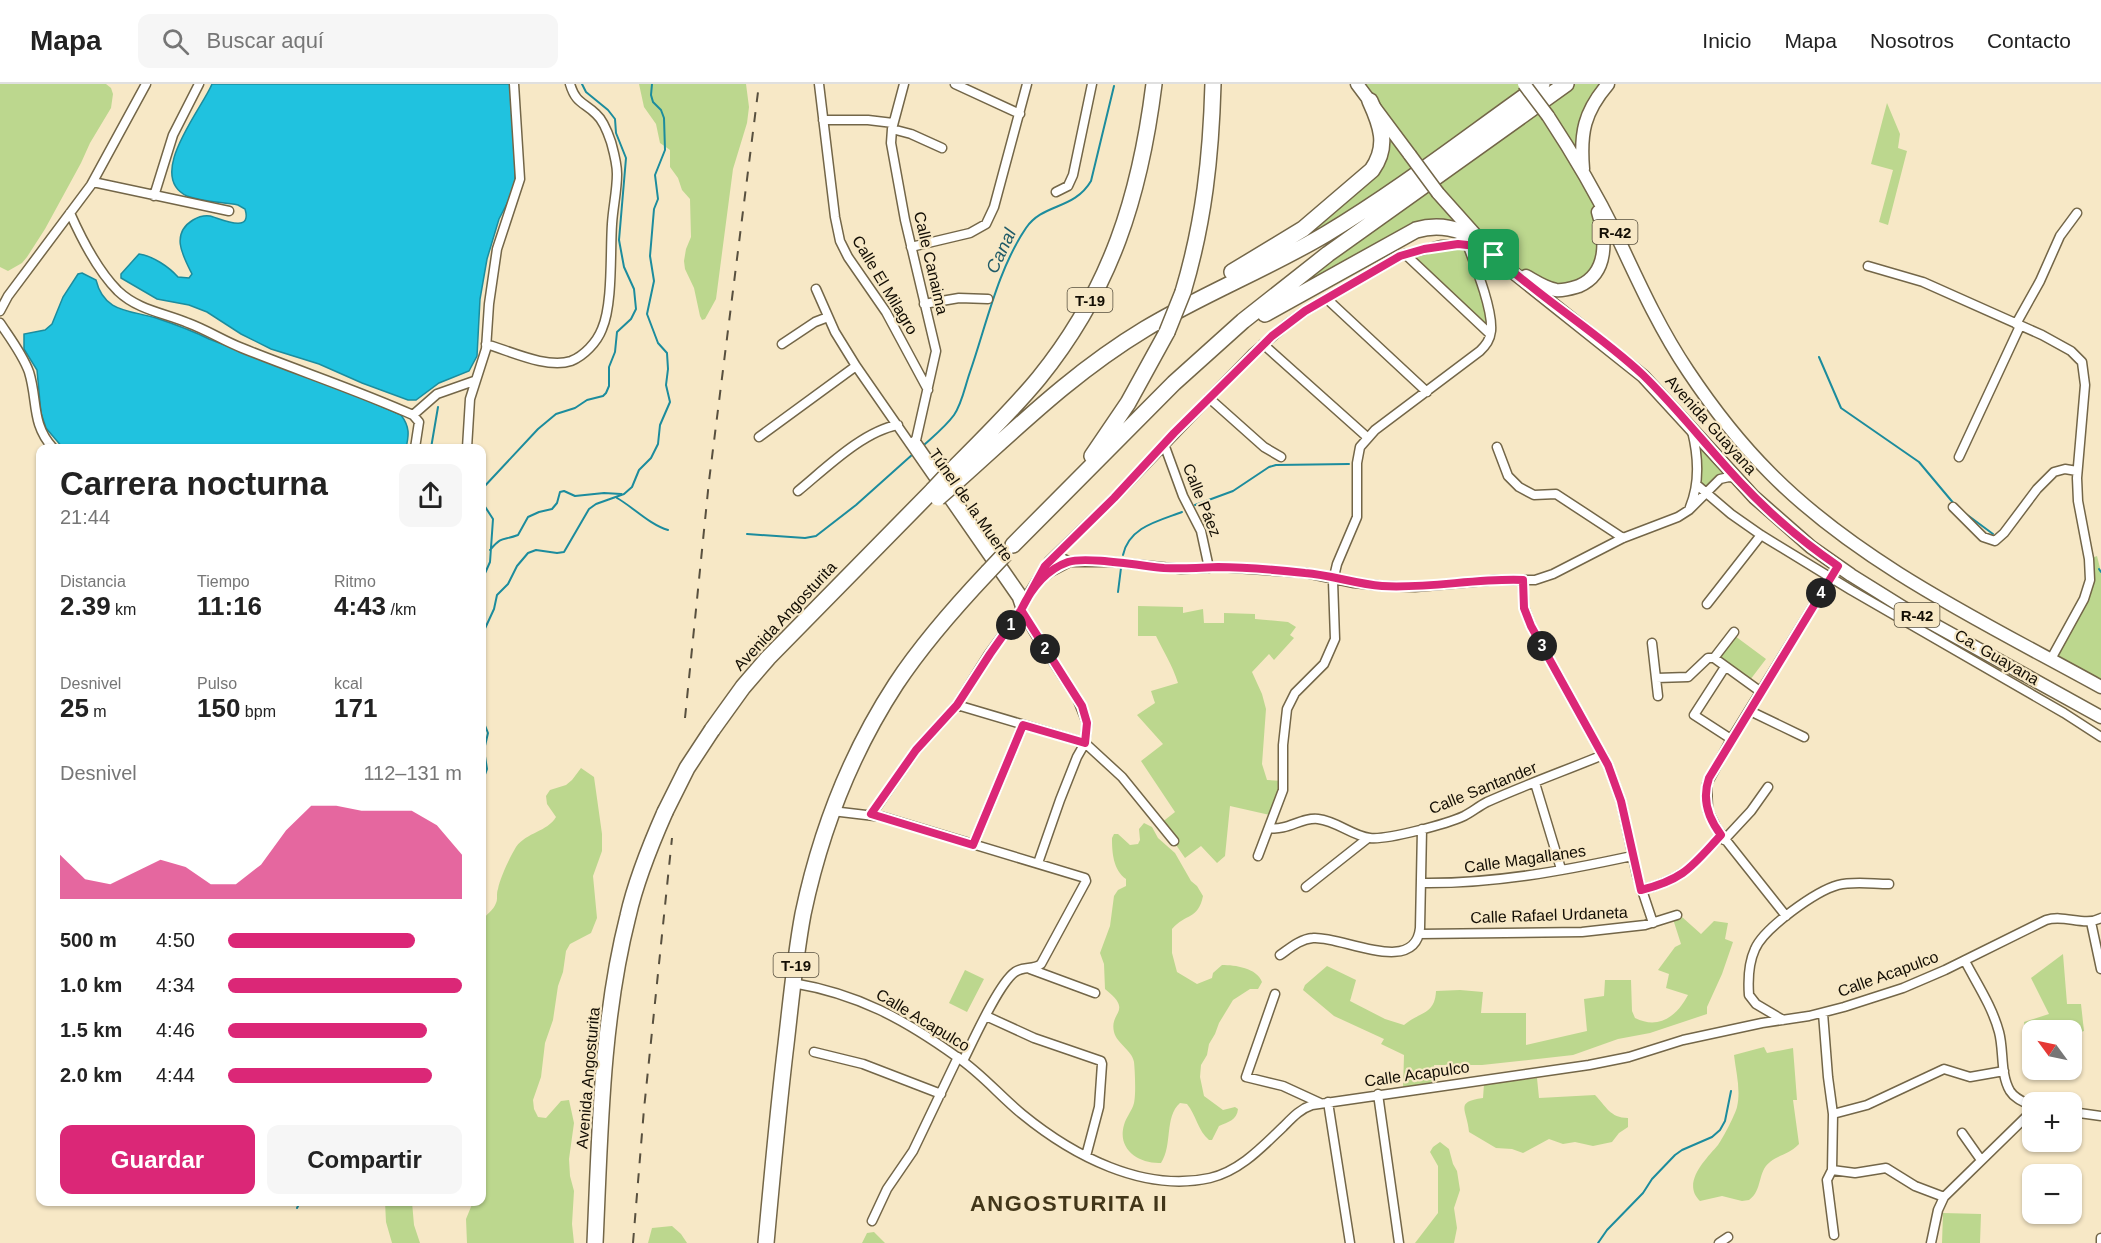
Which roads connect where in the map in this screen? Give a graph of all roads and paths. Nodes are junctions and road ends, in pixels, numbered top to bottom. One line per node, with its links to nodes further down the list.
1 (146, 84): 23 (street)
2 (199, 84): 26 (street)
3 (514, 84): 45 (street)
4 (570, 84): 45 (street)
5 (819, 84): 19 (street, Calle El Milagro)
6 (904, 84): 20 (street, Calle Canaima)
7 (1028, 84): 18 (street)
8 (1092, 84): 25 (street)
9 (1154, 84): 68 (highway, T-19)
10 (1213, 84): 41 (highway, T-19, bridge)
11 (1357, 84): 17 (main road, Avenida Guayana / R-42)
12 (1524, 84): 22 (main road, Avenida Guayana / R-42, bridge)
13 (1542, 84): 41 (highway)
14 (1566, 84): 44 (highway)
15 (1608, 84): 22 (main road)
16 (960, 85): 18 (street)
17 (1370, 101): 30 (main road, Avenida Guayana / R-42, bridge); 41 (highway)
18 (1020, 114): 31 (street)
19 (823, 120): 20 (street); 50 (street, Calle El Milagro)
20 (893, 126): 21 (street); 31 (street, Calle Canaima)
21 (942, 148)
22 (1583, 173): 24 (main road, Avenida Guayana / R-42)
23 (93, 182): 26 (street); 28 (street)
24 (1590, 185): 30 (main road); 90 (main road, Avenida Guayana / R-42)
25 (1056, 192)
26 (154, 196): 27 (street)
27 (229, 211)
28 (70, 213): 38 (street); 53 (street)
29 (2077, 213): 42 (street)
30 (1477, 244): 32 (street); 43 (street); 44 (highway); 54 (main road, Avenida Guayana / R-42)
31 (911, 247): 37 (street, Calle Canaima)
32 (1405, 254): 35 (street); 43 (street)
33 (1868, 266): 42 (street)
34 (816, 289): 39 (street)
35 (1327, 298): 47 (street); 51 (street)
36 (988, 299): 37 (street)
37 (924, 304): 50 (street, Calle Canaima)
38 (0, 311)
39 (828, 317): 46 (street); 48 (street)
40 (0, 322): 58 (street)
41 (1166, 324): 68 (highway); 76 (highway, T-19)
42 (2018, 325): 65 (street); 66 (street)
43 (1490, 334): 51 (street)
44 (1219, 342): 76 (highway)
45 (486, 344): 49 (street)
46 (782, 344)
47 (1263, 344): 52 (street); 57 (street)
48 (856, 366): 55 (street); 56 (street)
49 (474, 381): 53 (street); 60 (street)
50 (928, 390): 62 (street, Calle Canaima)
51 (1427, 392): 57 (street)
52 (1209, 398): 61 (street); 64 (street)
53 (413, 415): 59 (street)
54 (1690, 426): 67 (main road, Avenida Guayana / R-42); 69 (street)
55 (901, 428): 62 (street); 70 (street)
56 (759, 437)
57 (1367, 437): 81 (street)
58 (50, 444)
59 (416, 444)
60 (467, 444)
61 (1164, 444): 77 (street); 80 (street, Calle Páez)
62 (915, 445): 84 (street, Túnel de la Muerte); 86 (street, Túnel de la Muerte)
63 (1497, 447): 75 (street)
64 (1281, 457)
65 (1959, 457)
66 (2077, 471): 72 (street); 90 (street)
67 (1737, 478): 71 (street); 79 (main road, Avenida Guayana / R-42)
68 (951, 479): 159 (highway, Avenida Angosturita, bridge)
69 (1697, 485): 71 (street, Ca. Guayana); 73 (street)
70 (798, 491)
71 (1706, 492): 73 (street); 74 (street, Ca. Guayana)
72 (1953, 507)
73 (1689, 510): 75 (street)
74 (1761, 535): 82 (street, Ca. Guayana); 85 (street)
75 (1623, 538): 83 (street)
76 (1009, 550): 107 (highway, T-19, bridge)
77 (1056, 555): 78 (street); 84 (street)
78 (1070, 561): 80 (street); 84 (street)
79 (1838, 566): 82 (street); 98 (main road, Avenida Guayana / R-42)
80 (1209, 568): 81 (street)
81 (1334, 578): 83 (street); 109 (street)
82 (1830, 578): 94 (street); 101 (street, Ca. Guayana)
83 (1523, 580): 104 (street)
84 (1027, 596): 86 (street)
85 (1707, 604)
86 (1021, 610): 96 (street); 103 (street, Túnel de la Muerte)
87 (1734, 632): 89 (street)
88 (1652, 643): 92 (street)
89 (1714, 658): 91 (street); 92 (street)
90 (2051, 659): 93 (main road, Avenida Guayana / R-42)
91 (1725, 667): 94 (street); 102 (street)
92 (1656, 678): 95 (street)
93 (2101, 687)
94 (1761, 692): 97 (street)
95 (1658, 696)
96 (957, 705): 99 (street); 108 (street)
97 (1750, 711): 100 (street); 102 (street)
98 (2101, 717)
99 (1023, 725): 103 (street); 114 (street)
100 (1804, 737)
101 (2101, 737)
102 (1731, 740): 111 (street)
103 (1085, 743): 113 (street); 117 (street)
104 (1603, 755): 105 (street, Calle Santander); 116 (street)
105 (1535, 783): 110 (street, Calle Santander); 118 (street)
106 (1768, 787): 111 (street)
107 (832, 811): 108 (street); 133 (highway, T-19)
108 (871, 814): 114 (street)
109 (1269, 828): 112 (street, Calle Santander); 115 (street)
110 (1422, 829): 112 (street, Calle Santander); 119 (street)
111 (1723, 837): 122 (street); 124 (street)
112 (1368, 838): 121 (street)
113 (1174, 841)
114 (973, 845): 117 (street)
115 (1258, 856)
116 (1632, 856): 118 (street, Calle Magallanes); 122 (street)
117 (1038, 863): 131 (street)
118 (1561, 869): 119 (street, Calle Magallanes)
119 (1421, 883): 128 (street)
120 (1888, 884): 124 (street)
121 (1306, 887)
122 (1641, 890): 127 (street)
123 (1677, 915): 127 (street, Calle Rafael Urdaneta)
124 (1786, 916): 138 (street)
125 (2101, 918): 126 (street, Calle Acapulco)
126 (2091, 922): 130 (street, Calle Acapulco); 132 (street)
127 (1653, 923): 128 (street, Calle Rafael Urdaneta)
128 (1419, 934): 129 (street)
129 (1280, 955)
130 (1965, 961): 136 (street, Calle Acapulco); 141 (street)
131 (1030, 969): 134 (street); 137 (street)
132 (2101, 969)
133 (793, 983): 140 (street, Calle Acapulco); 160 (highway, T-19)
134 (1095, 993)
135 (1275, 994): 145 (street)
136 (1823, 1013): 138 (street, Calle Acapulco); 147 (street)
137 (986, 1016): 140 (street); 151 (street)
138 (1783, 1020): 143 (street, Calle Acapulco)
139 (814, 1052): 142 (street)
140 (960, 1059): 142 (street); 151 (street, Calle Acapulco)
141 (2004, 1071): 144 (street); 147 (street)
142 (941, 1094): 155 (street)
143 (1378, 1094): 145 (street, Calle Acapulco); 162 (street)
144 (2022, 1101)
145 (1324, 1103): 151 (street, Calle Acapulco); 161 (street)
146 (2082, 1113): 148 (street)
147 (1833, 1114): 153 (street)
148 (2101, 1116)
149 (2022, 1120): 152 (street)
150 (1962, 1133): 152 (street)
151 (1086, 1156)
152 (1980, 1160): 154 (street)
153 (1832, 1170): 154 (street); 156 (street)
154 (1944, 1197): 164 (street)
155 (872, 1221)
156 (1834, 1235)
157 (1728, 1237): 163 (street)
158 (2101, 1238): 165 (street)
159 (595, 1243)
160 (766, 1243)
161 (1350, 1243)
162 (1399, 1243)
163 (1719, 1243)
164 (1931, 1243)
165 (2101, 1243)

